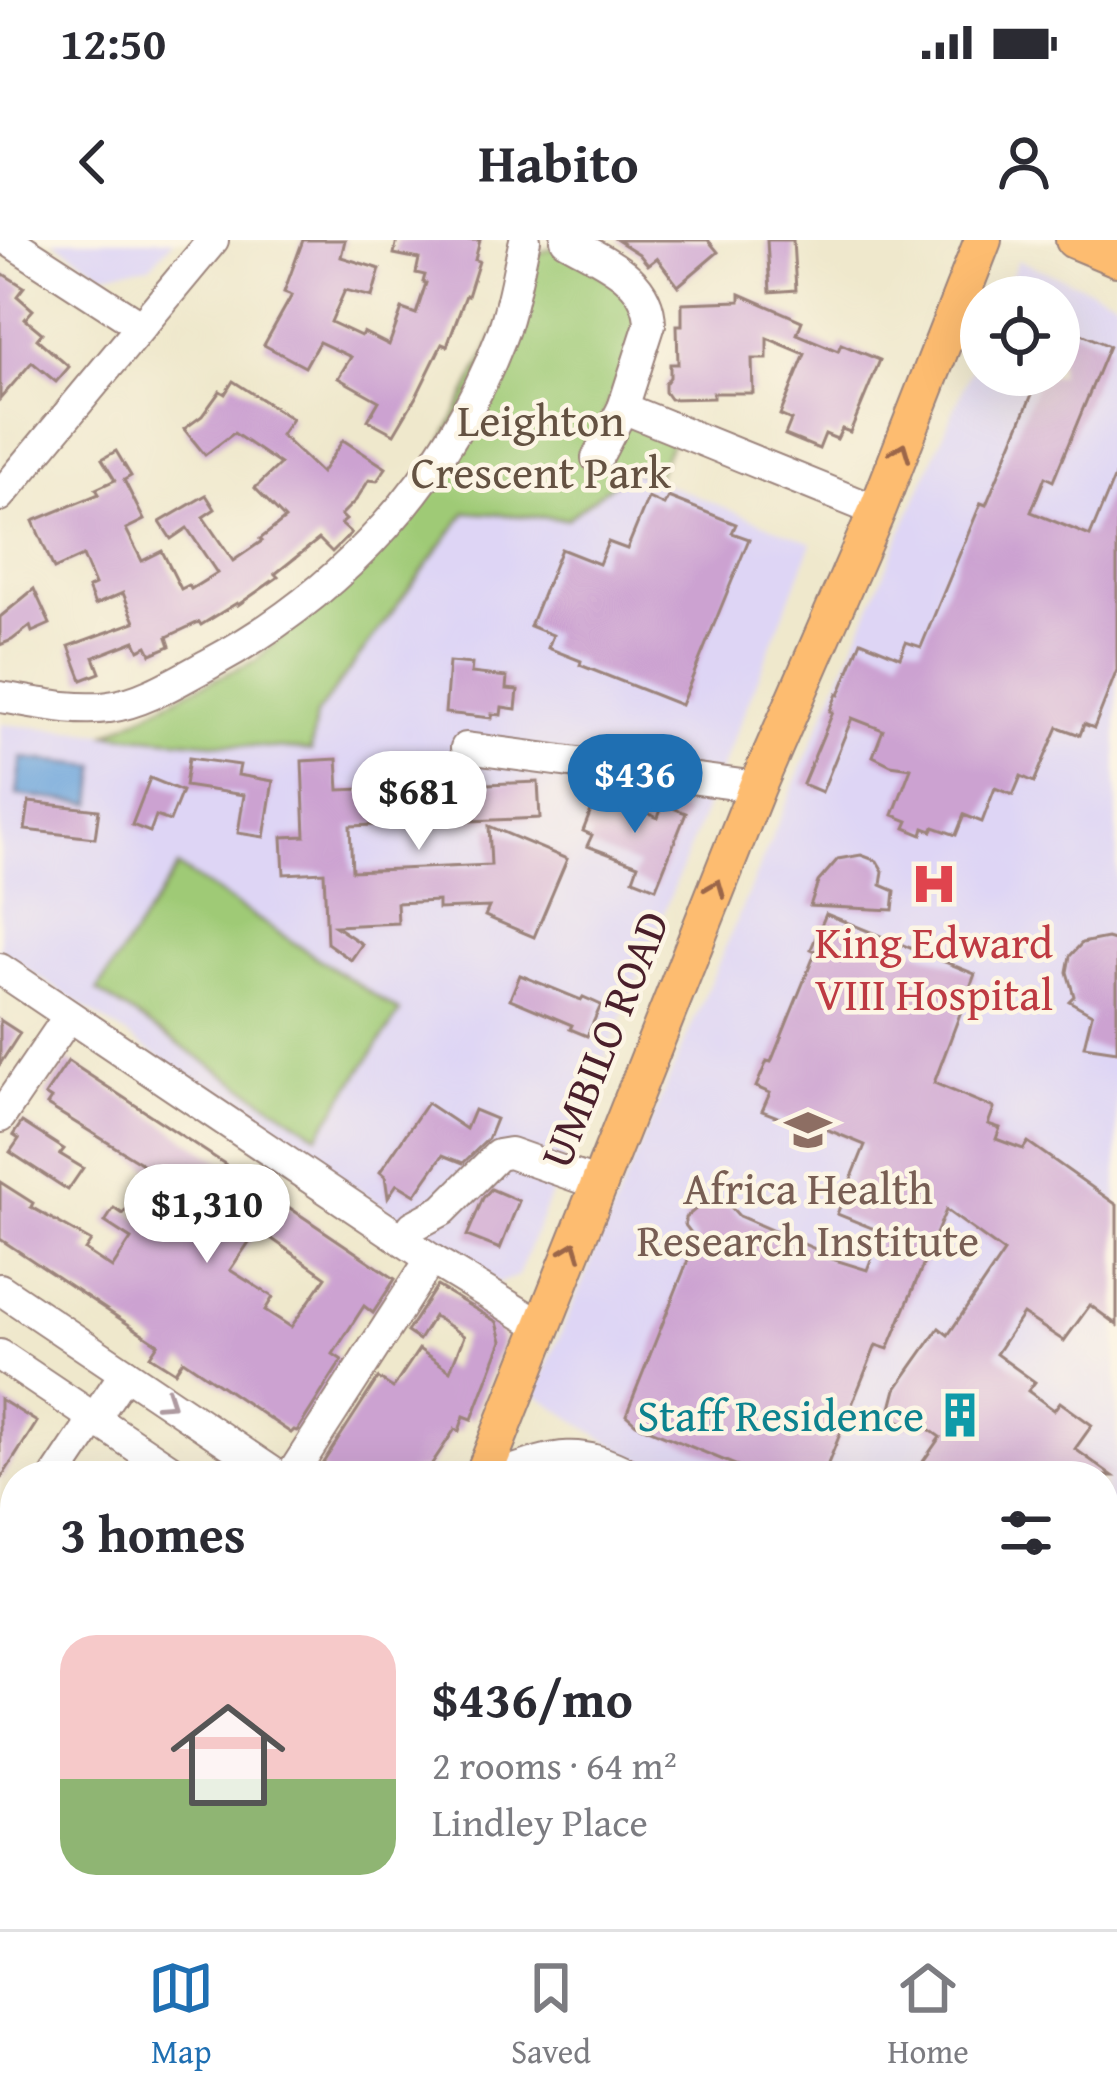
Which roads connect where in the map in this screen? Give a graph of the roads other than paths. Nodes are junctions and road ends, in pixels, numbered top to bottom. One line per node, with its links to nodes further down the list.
1 (8, 240): 8 (street)
2 (213, 240): 8 (street)
3 (524, 240): 13 (street)
4 (566, 240): 9 (street)
5 (983, 240): 12 (main road, UMBILO ROAD, one-way to 5)
6 (1074, 240): 7 (main road)
7 (1117, 258)
8 (141, 326): 11 (street)
9 (622, 408): 10 (street); 12 (street)
10 (597, 458)
11 (0, 496)
12 (877, 511): 15 (main road, UMBILO ROAD)
13 (0, 697)
14 (466, 748): 15 (street)
15 (757, 787): 19 (main road, UMBILO ROAD, one-way to 15)
16 (0, 969): 17 (street)
17 (69, 1016): 18 (street); 20 (street)
18 (0, 1117)
19 (598, 1184): 20 (street); 23 (main road, UMBILO ROAD, one-way to 19)
20 (403, 1240): 21 (street)
21 (431, 1259): 23 (street); 30 (street)
22 (0, 1288): 25 (street)
23 (543, 1327): 31 (main road, UMBILO ROAD)
24 (0, 1355): 26 (street)
25 (125, 1373): 26 (street); 29 (street, one-way to 29)
26 (94, 1420): 27 (street); 28 (street)
27 (66, 1461)
28 (157, 1461)
29 (256, 1461)
30 (300, 1461)
31 (489, 1461)
32 (542, 1461): 33 (street)
33 (601, 1461)

